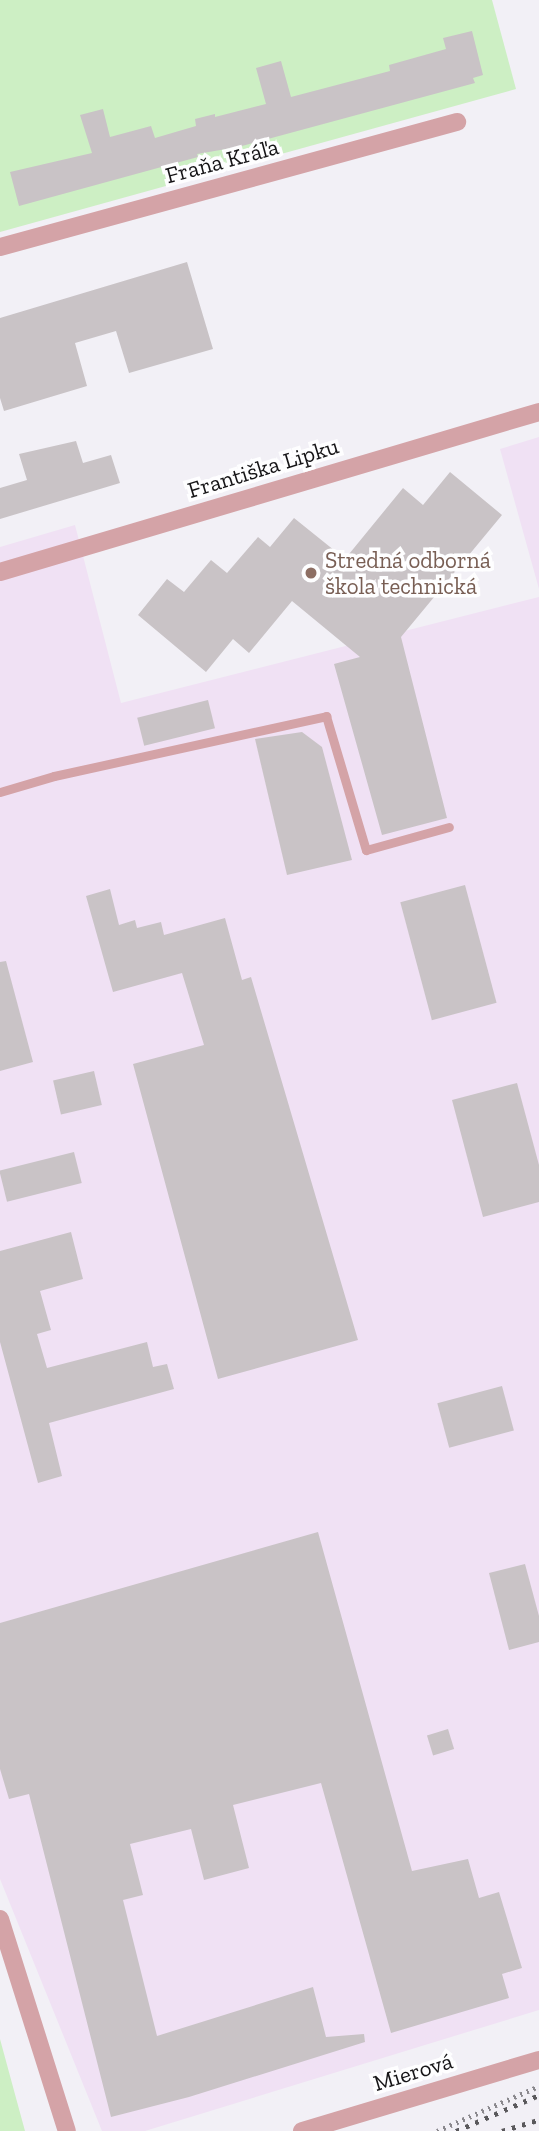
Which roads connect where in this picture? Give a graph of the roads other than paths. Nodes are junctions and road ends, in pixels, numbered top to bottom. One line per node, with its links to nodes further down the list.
1 (457, 122): 2 (street, Fraňa Kráľa)
2 (0, 247)
3 (539, 412): 4 (street, Františka Lipku)
4 (0, 572)
5 (0, 792): 6 (lane)
6 (449, 827)
7 (0, 1919): 8 (street)
8 (7, 1971): 10 (street)
9 (539, 2060): 11 (street, Mierová)
10 (68, 2131)
11 (302, 2131)

